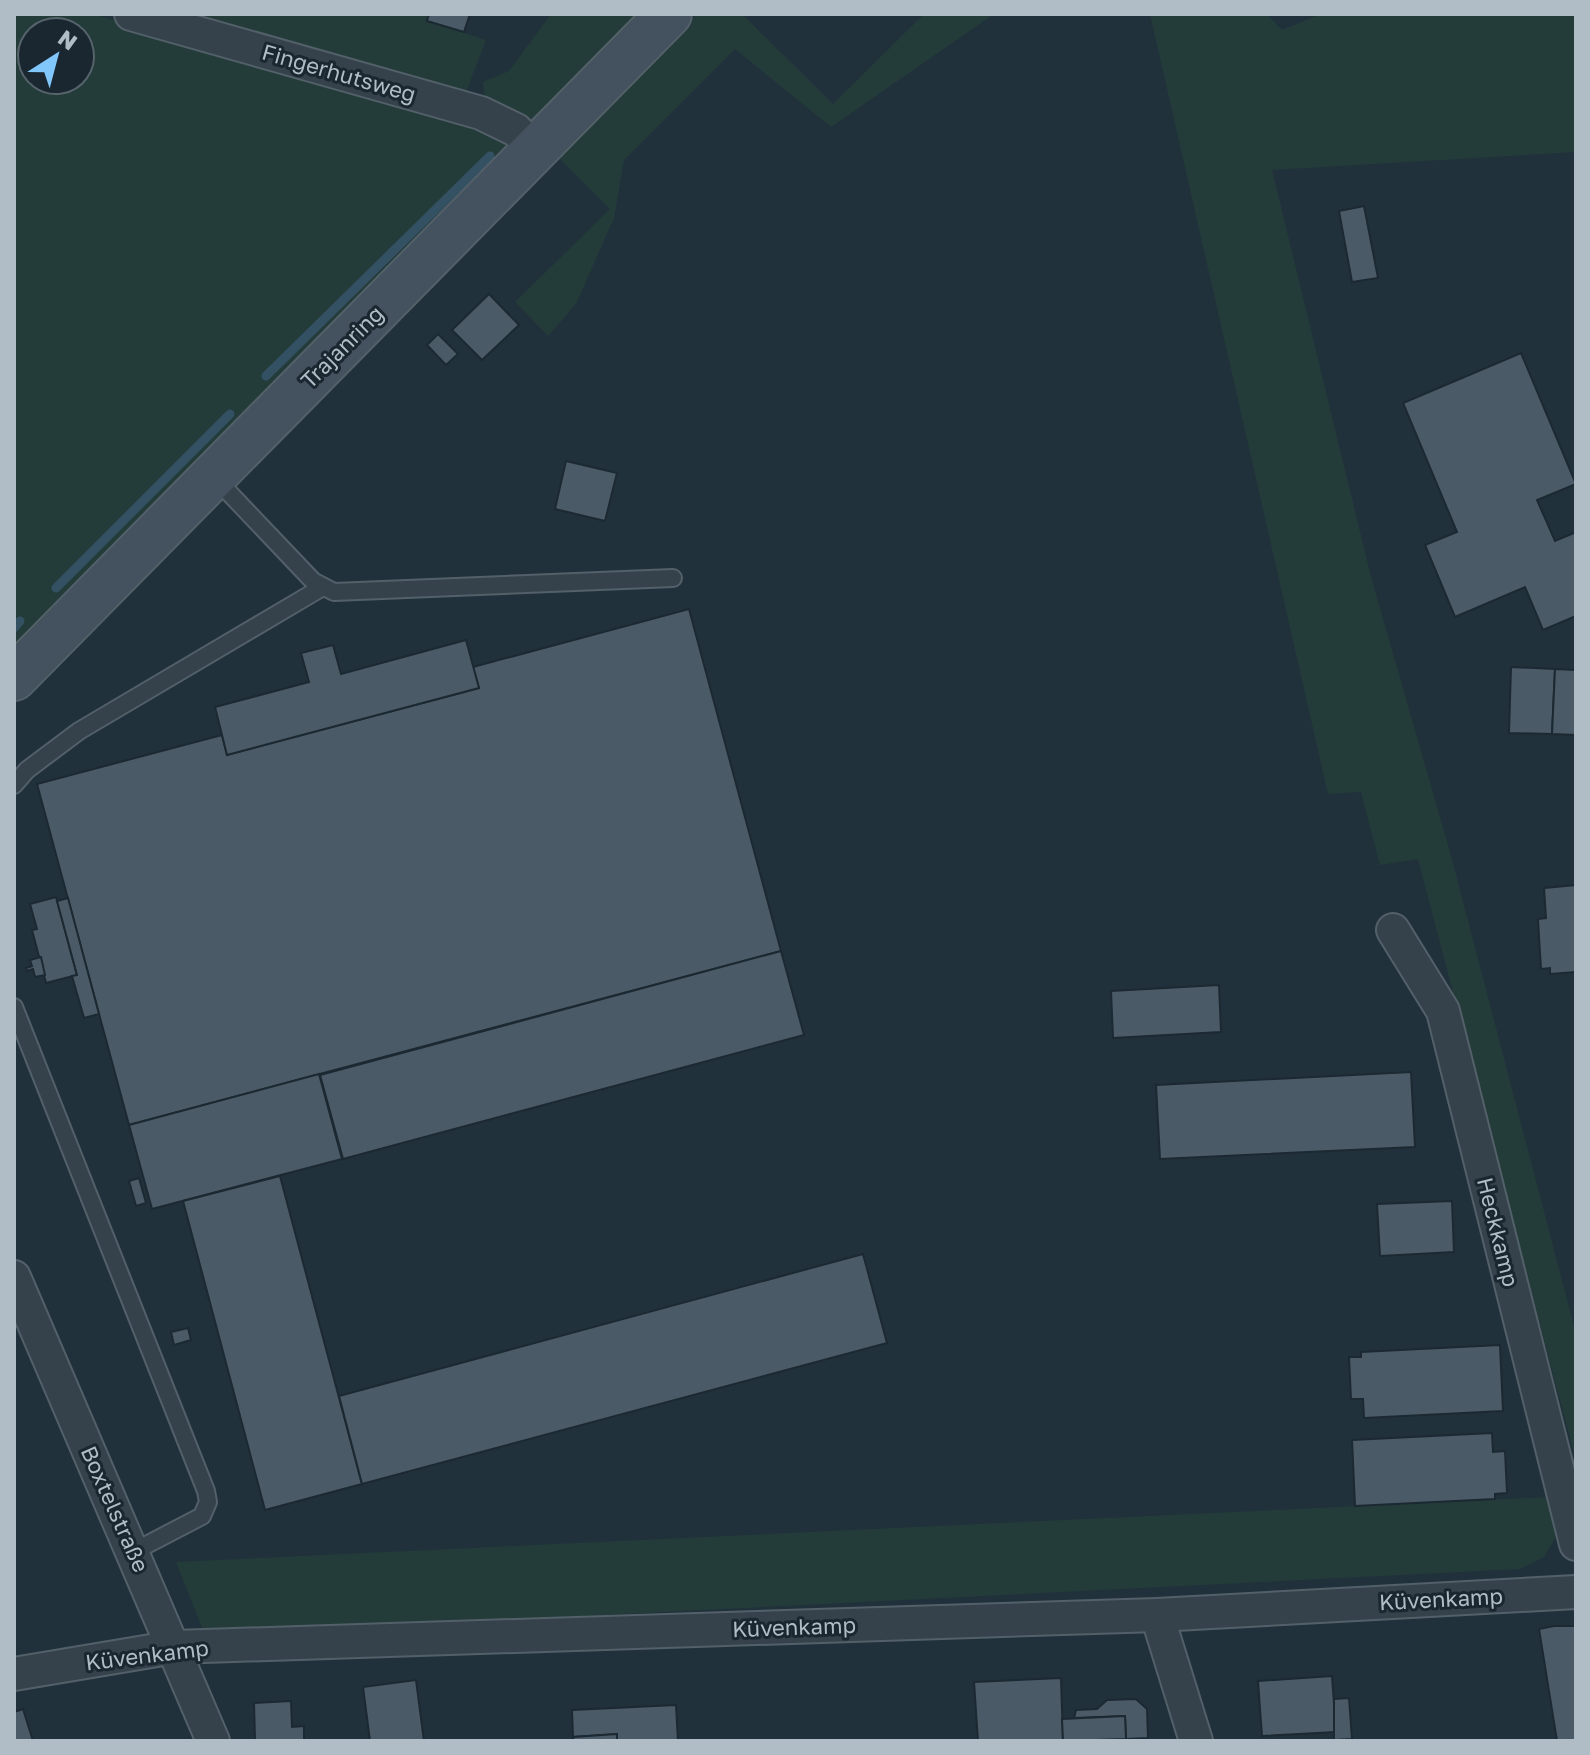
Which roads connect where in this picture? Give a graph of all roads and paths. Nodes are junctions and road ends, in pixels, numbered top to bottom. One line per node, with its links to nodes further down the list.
1 (131, 14): 3 (street, Fingerhutsweg)
2 (669, 14): 3 (main road, Trajanring)
3 (537, 151): 4 (main road, Trajanring)
4 (214, 477): 6 (lane); 7 (main road, Trajanring)
5 (673, 578): 6 (lane)
6 (321, 588): 8 (lane)
7 (14, 678)
8 (14, 785)
9 (1393, 930): 12 (street, Heckkamp)
10 (14, 1007): 13 (lane)
11 (14, 1277): 13 (street, Boxtelstraße)
12 (1576, 1544)
13 (133, 1552): 16 (street, Boxtelstraße)
14 (1576, 1592): 15 (street, Küvenkamp)
15 (1157, 1615): 16 (street, Küvenkamp); 19 (street)
16 (175, 1647): 17 (street, Küvenkamp); 18 (street, Boxtelstraße)
17 (14, 1674)
18 (213, 1741)
19 (1196, 1741)

